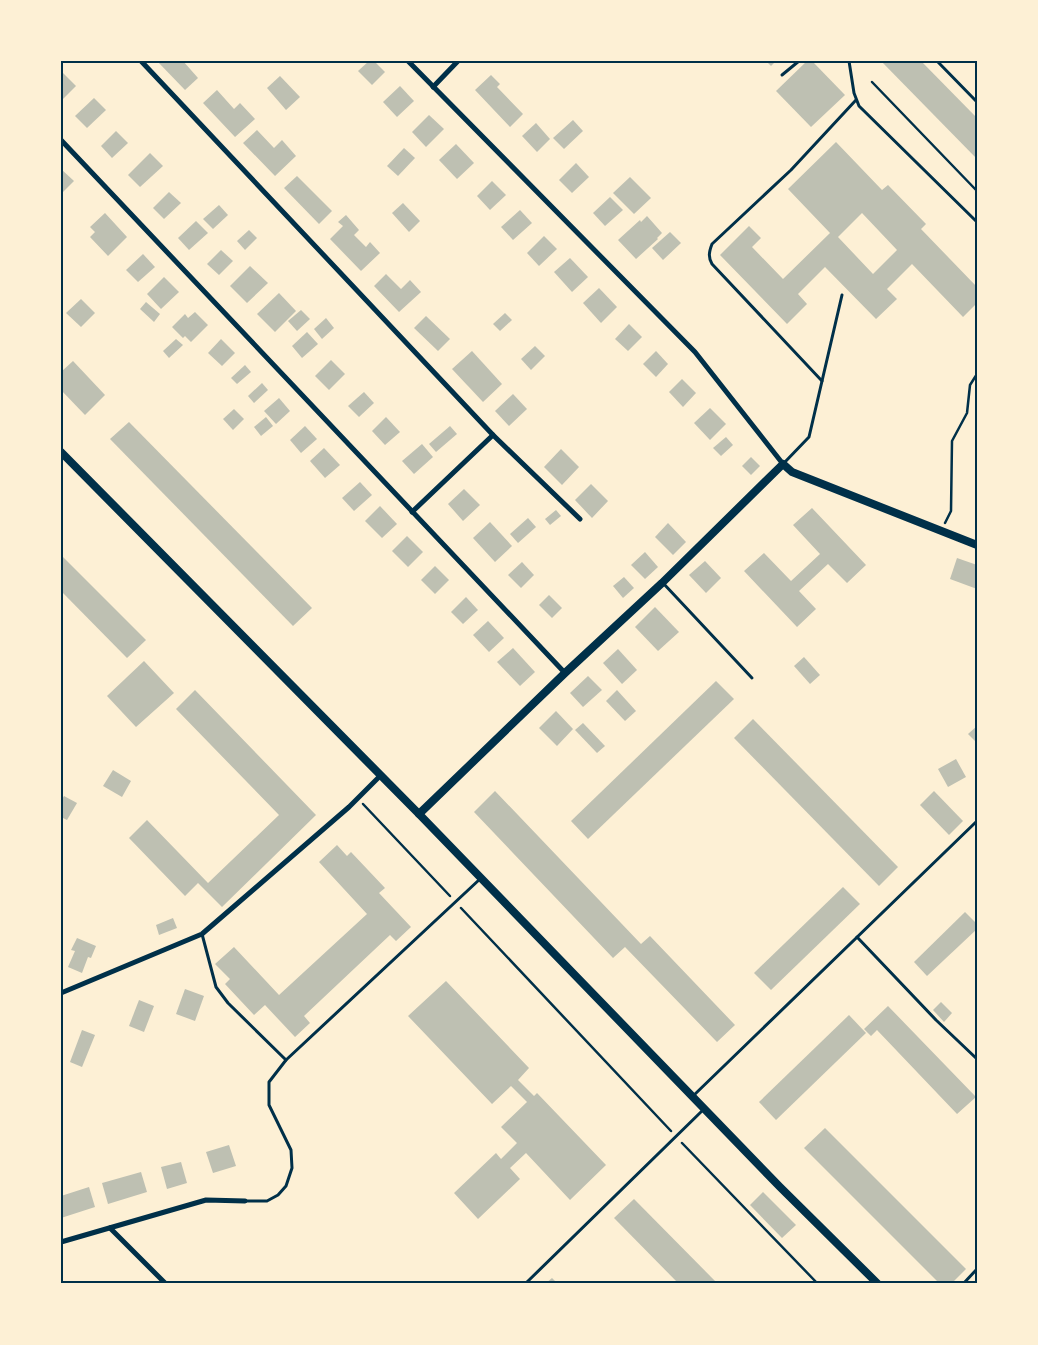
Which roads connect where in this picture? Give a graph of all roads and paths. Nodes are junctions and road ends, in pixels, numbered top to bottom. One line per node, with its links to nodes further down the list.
1 (141, 61): 18 (street)
2 (408, 61): 9 (street)
3 (458, 61): 9 (street)
4 (799, 61): 7 (lane)
5 (849, 61): 10 (lane)
6 (937, 61): 11 (lane)
7 (782, 75)
8 (872, 82): 13 (path)
9 (433, 86): 20 (street)
10 (856, 100): 14 (lane); 17 (lane)
11 (977, 102)
12 (61, 140): 21 (street)
13 (977, 191)
14 (977, 222)
15 (842, 295): 17 (lane)
16 (977, 374): 23 (path)
17 (822, 381): 20 (lane)
18 (493, 435): 21 (street); 22 (street)
19 (61, 452): 28 (street)
20 (783, 464): 23 (street); 25 (street)
21 (412, 512): 26 (street)
22 (580, 519)
23 (941, 532): 24 (street)
24 (977, 545)
25 (662, 583): 26 (street); 27 (lane)
26 (565, 673): 30 (street)
27 (752, 678)
28 (381, 775): 29 (street); 30 (street)
29 (358, 798): 33 (path); 34 (street)
30 (419, 814): 32 (street)
31 (977, 821): 35 (lane)
32 (480, 879): 33 (lane); 39 (street)
33 (456, 902): 38 (lane); 41 (path)
34 (202, 934): 36 (street); 38 (lane)
35 (857, 937): 37 (lane); 39 (lane)
36 (61, 993)
37 (977, 1059)
38 (286, 1060): 42 (lane)
39 (693, 1096): 40 (street)
40 (705, 1108): 41 (lane); 49 (street)
41 (675, 1136): 47 (lane); 48 (path)
42 (245, 1201): 43 (street)
43 (110, 1228): 44 (street); 46 (street)
44 (61, 1242)
45 (977, 1269): 50 (lane)
46 (166, 1284)
47 (524, 1284)
48 (818, 1284)
49 (878, 1284)
50 (963, 1284)

